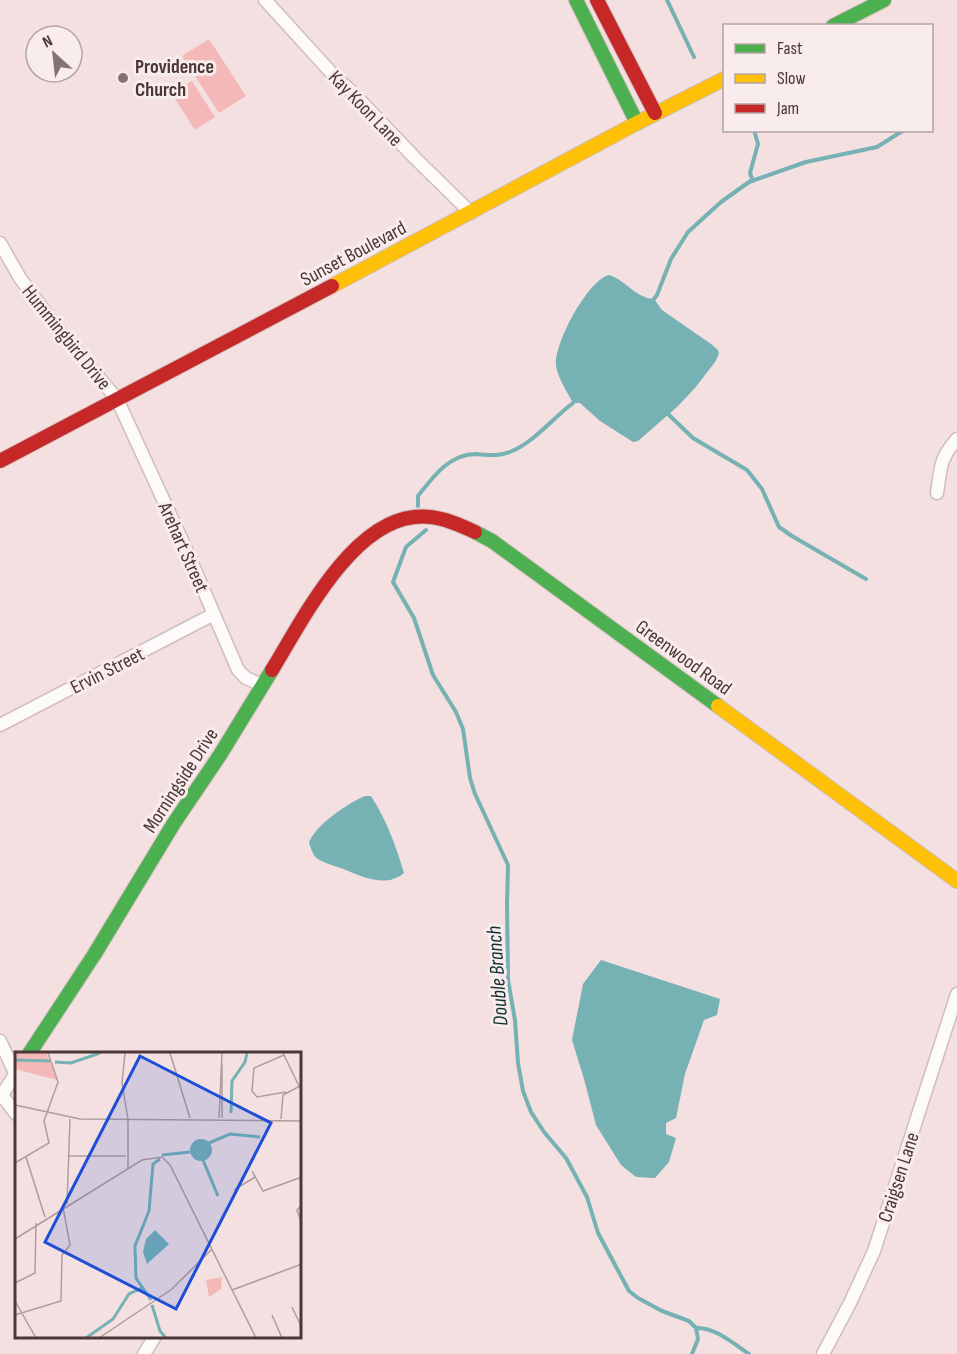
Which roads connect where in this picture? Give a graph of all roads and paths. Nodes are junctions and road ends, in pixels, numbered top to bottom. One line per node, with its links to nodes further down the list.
1 (265, 0): 9 (street, Kay Koon Lane)
2 (576, 0): 8 (street)
3 (597, 0): 7 (street)
4 (884, 0): 5 (street)
5 (837, 24)
6 (723, 79): 7 (street, Sunset Boulevard)
7 (655, 113): 8 (street, Sunset Boulevard)
8 (637, 123): 9 (street, Sunset Boulevard)
9 (471, 213): 11 (street, Sunset Boulevard)
10 (0, 243): 11 (street, Hummingbird Drive)
11 (117, 399): 13 (street, Sunset Boulevard); 16 (street, Arehart Street)
12 (957, 439): 14 (street)
13 (0, 461)
14 (937, 493)
15 (373, 534): 17 (street, Morningside Drive); 19 (street, Greenwood Road)
16 (214, 614): 17 (street, Arehart Street); 18 (street, Ervin Street)
17 (262, 685): 22 (street, Morningside Drive)
18 (0, 725)
19 (957, 881)
20 (957, 994): 29 (street, Craigsen Lane)
21 (0, 1041): 23 (street)
22 (30, 1052)
23 (15, 1072)
24 (15, 1076): 25 (street)
25 (1, 1097): 26 (street)
26 (15, 1113)
27 (153, 1339): 28 (street)
28 (144, 1354)
29 (823, 1354)

